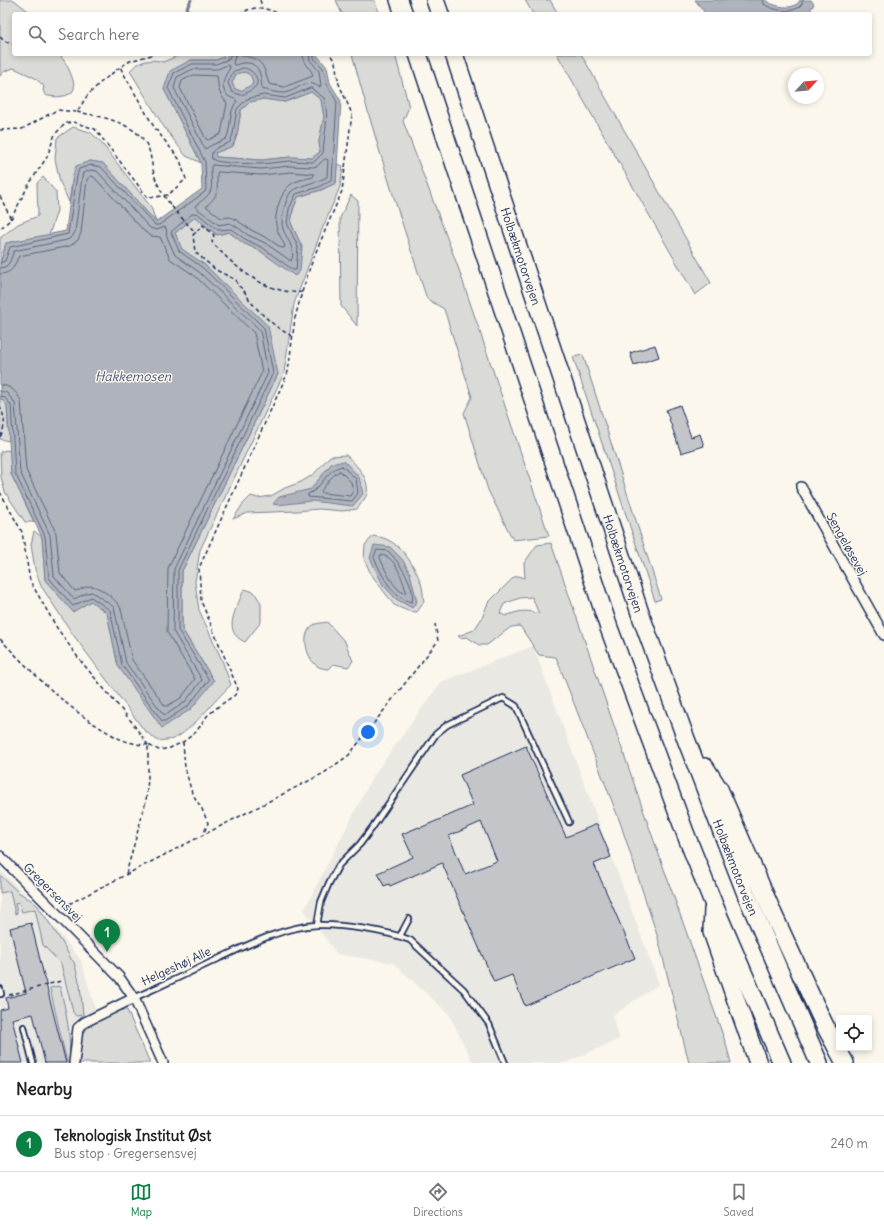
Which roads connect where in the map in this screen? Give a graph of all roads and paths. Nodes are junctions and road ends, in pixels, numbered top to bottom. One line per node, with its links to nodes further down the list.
1 (260, 0): 4 (path)
2 (400, 0): 7 (highway)
3 (435, 0): 8 (highway)
4 (262, 7): 5 (path); 6 (path)
5 (243, 12)
6 (275, 12)
7 (403, 12)
8 (439, 12)
9 (0, 37): 10 (path)
10 (12, 44)
11 (148, 56): 15 (path)
12 (331, 56): 23 (path)
13 (419, 56): 39 (highway)
14 (455, 56): 32 (highway, Holbækmotorvejen)
15 (120, 67): 16 (path); 19 (path)
16 (77, 112): 17 (path); 19 (path)
17 (0, 130)
18 (0, 196): 20 (path)
19 (164, 196): 20 (path); 22 (path)
20 (11, 219): 21 (path)
21 (0, 229)
22 (196, 232): 23 (path); 24 (path)
23 (302, 292): 24 (path)
24 (292, 336): 33 (path)
25 (0, 406): 26 (path)
26 (0, 437)
27 (801, 487): 30 (street, Sengeløsevej)
28 (0, 492): 34 (path)
29 (435, 624): 36 (path)
30 (884, 635)
31 (0, 639): 34 (path)
32 (686, 739): 54 (highway, Holbækmotorvejen); 55 (highway)
33 (183, 742): 34 (path); 36 (path)
34 (148, 745): 38 (path)
35 (569, 822): 42 (lane)
36 (203, 836): 38 (path)
37 (0, 856): 40 (street, Gregersensvej)
38 (126, 874): 40 (path)
39 (714, 905): 52 (highway); 53 (highway)
40 (55, 912): 46 (street, Gregersensvej)
41 (409, 919): 43 (lane)
42 (317, 925): 43 (lane, Helgeshøj Alle); 46 (lane, Helgeshøj Alle)
43 (400, 936): 51 (lane)
44 (61, 981): 45 (path)
45 (0, 992)
46 (134, 998): 49 (street); 50 (street, Helgeshøj Alle)
47 (24, 1027): 48 (lane)
48 (33, 1063)
49 (74, 1063)
50 (163, 1063)
51 (505, 1063)
52 (758, 1063)
53 (782, 1063)
54 (819, 1063)
55 (845, 1063)

